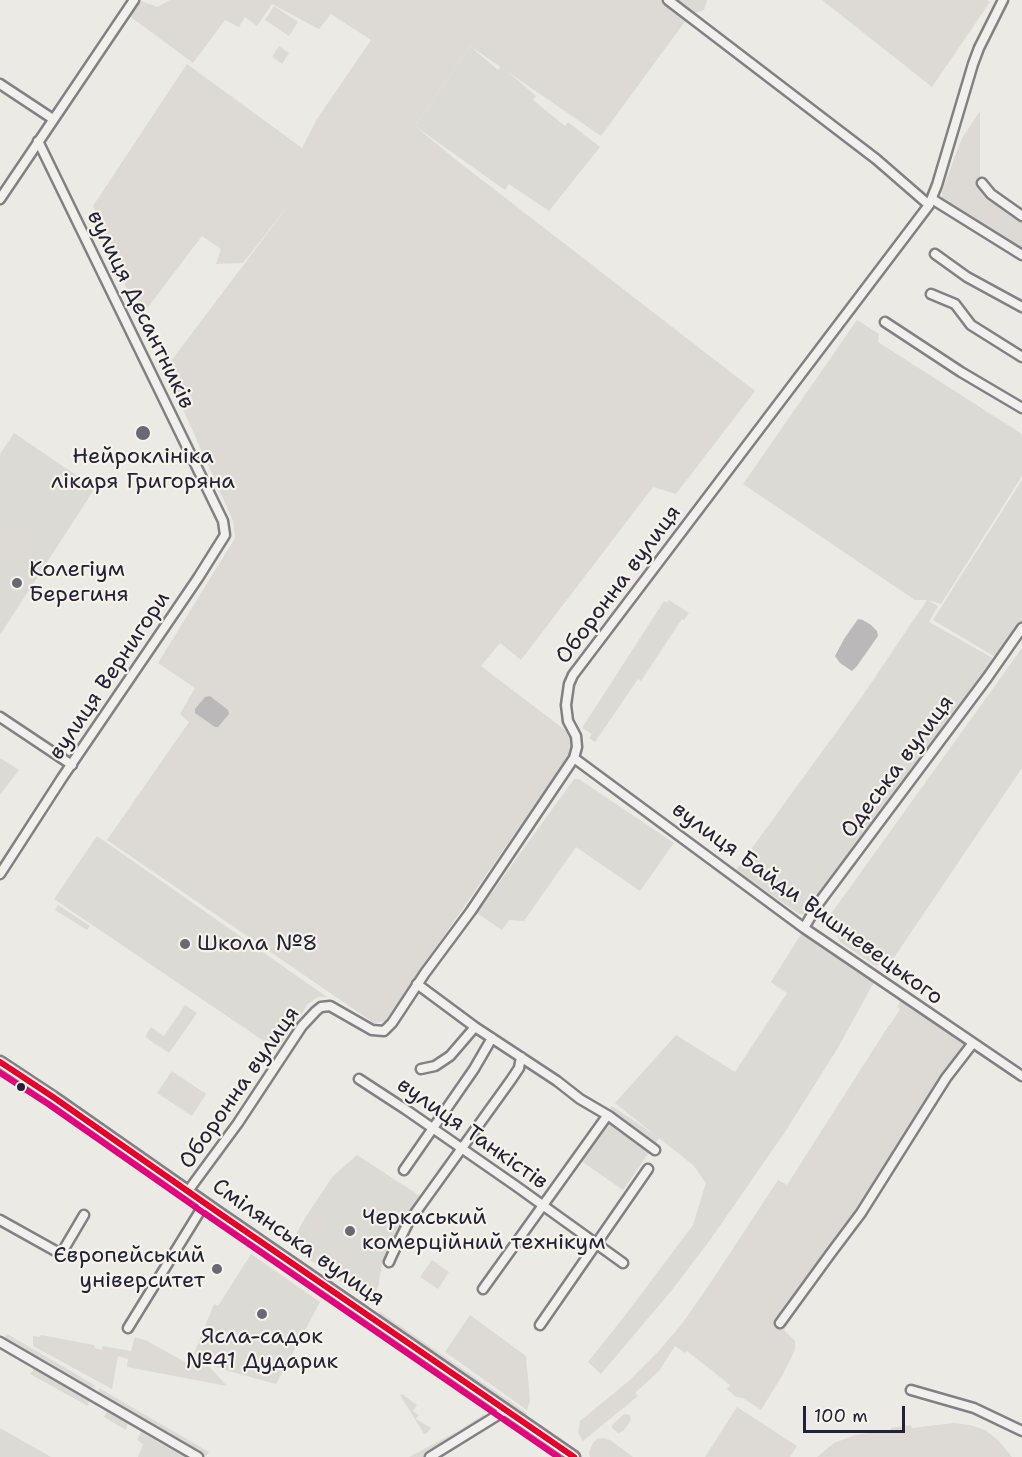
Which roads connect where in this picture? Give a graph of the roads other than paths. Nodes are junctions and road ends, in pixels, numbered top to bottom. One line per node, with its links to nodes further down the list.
1 (134, 0): 5 (street)
2 (668, 0): 9 (street)
3 (1003, 0): 9 (street, Оборонна вулиця)
4 (0, 84): 5 (street)
5 (53, 119): 6 (street)
6 (38, 141): 8 (street); 18 (street, вулиця Десантників)
7 (982, 183): 10 (street)
8 (0, 199)
9 (931, 202): 12 (street); 21 (street, Оборонна вулиця)
10 (1022, 216)
11 (935, 254): 14 (street)
12 (1022, 255)
13 (931, 294): 16 (street)
14 (1022, 307)
15 (885, 322): 17 (street)
16 (1022, 357)
17 (1022, 408)
18 (211, 495): 22 (street, вулиця Вернигори)
19 (1022, 628): 24 (street, Одеська вулиця)
20 (0, 717): 22 (street)
21 (574, 758): 24 (street, вулиця Байди Вишневецького); 25 (street, Оборонна вулиця)
22 (72, 765): 23 (street, вулиця Вернигори)
23 (0, 874)
24 (804, 928): 28 (street, вулиця Байди Вишневецького)
25 (417, 984): 26 (street); 40 (street, Оборонна вулиця)
26 (475, 1027): 27 (street); 31 (street)
27 (492, 1038): 29 (street); 35 (street)
28 (973, 1043): 32 (street, вулиця Байди Вишневецького); 49 (street)
29 (521, 1057): 34 (street); 36 (street)
30 (0, 1062): 40 (main road, Смілянська вулиця)
31 (421, 1069)
32 (1022, 1076)
33 (359, 1079): 35 (street, вулиця Танкістів)
34 (607, 1116): 37 (street); 42 (street)
35 (433, 1128): 36 (street, вулиця Танкістів); 39 (street)
36 (462, 1149): 42 (street, вулиця Танкістів); 46 (street)
37 (655, 1150)
38 (648, 1168): 45 (street)
39 (404, 1170)
40 (188, 1191): 41 (main road, Смілянська вулиця)
41 (205, 1203): 51 (street); 54 (main road, Смілянська вулиця)
42 (543, 1206): 45 (street, вулиця Танкістів); 48 (street)
43 (84, 1215): 44 (street)
44 (0, 1220)
45 (597, 1244): 47 (street, вулиця Танкістів); 50 (street)
46 (389, 1263)
47 (622, 1263)
48 (483, 1289)
49 (780, 1323)
50 (540, 1326)
51 (128, 1328)
52 (0, 1342): 57 (street)
53 (911, 1390): 55 (street)
54 (506, 1410): 56 (main road, Смілянська вулиця); 58 (street)
55 (1022, 1431)
56 (566, 1455)
57 (198, 1457)
58 (430, 1457)

